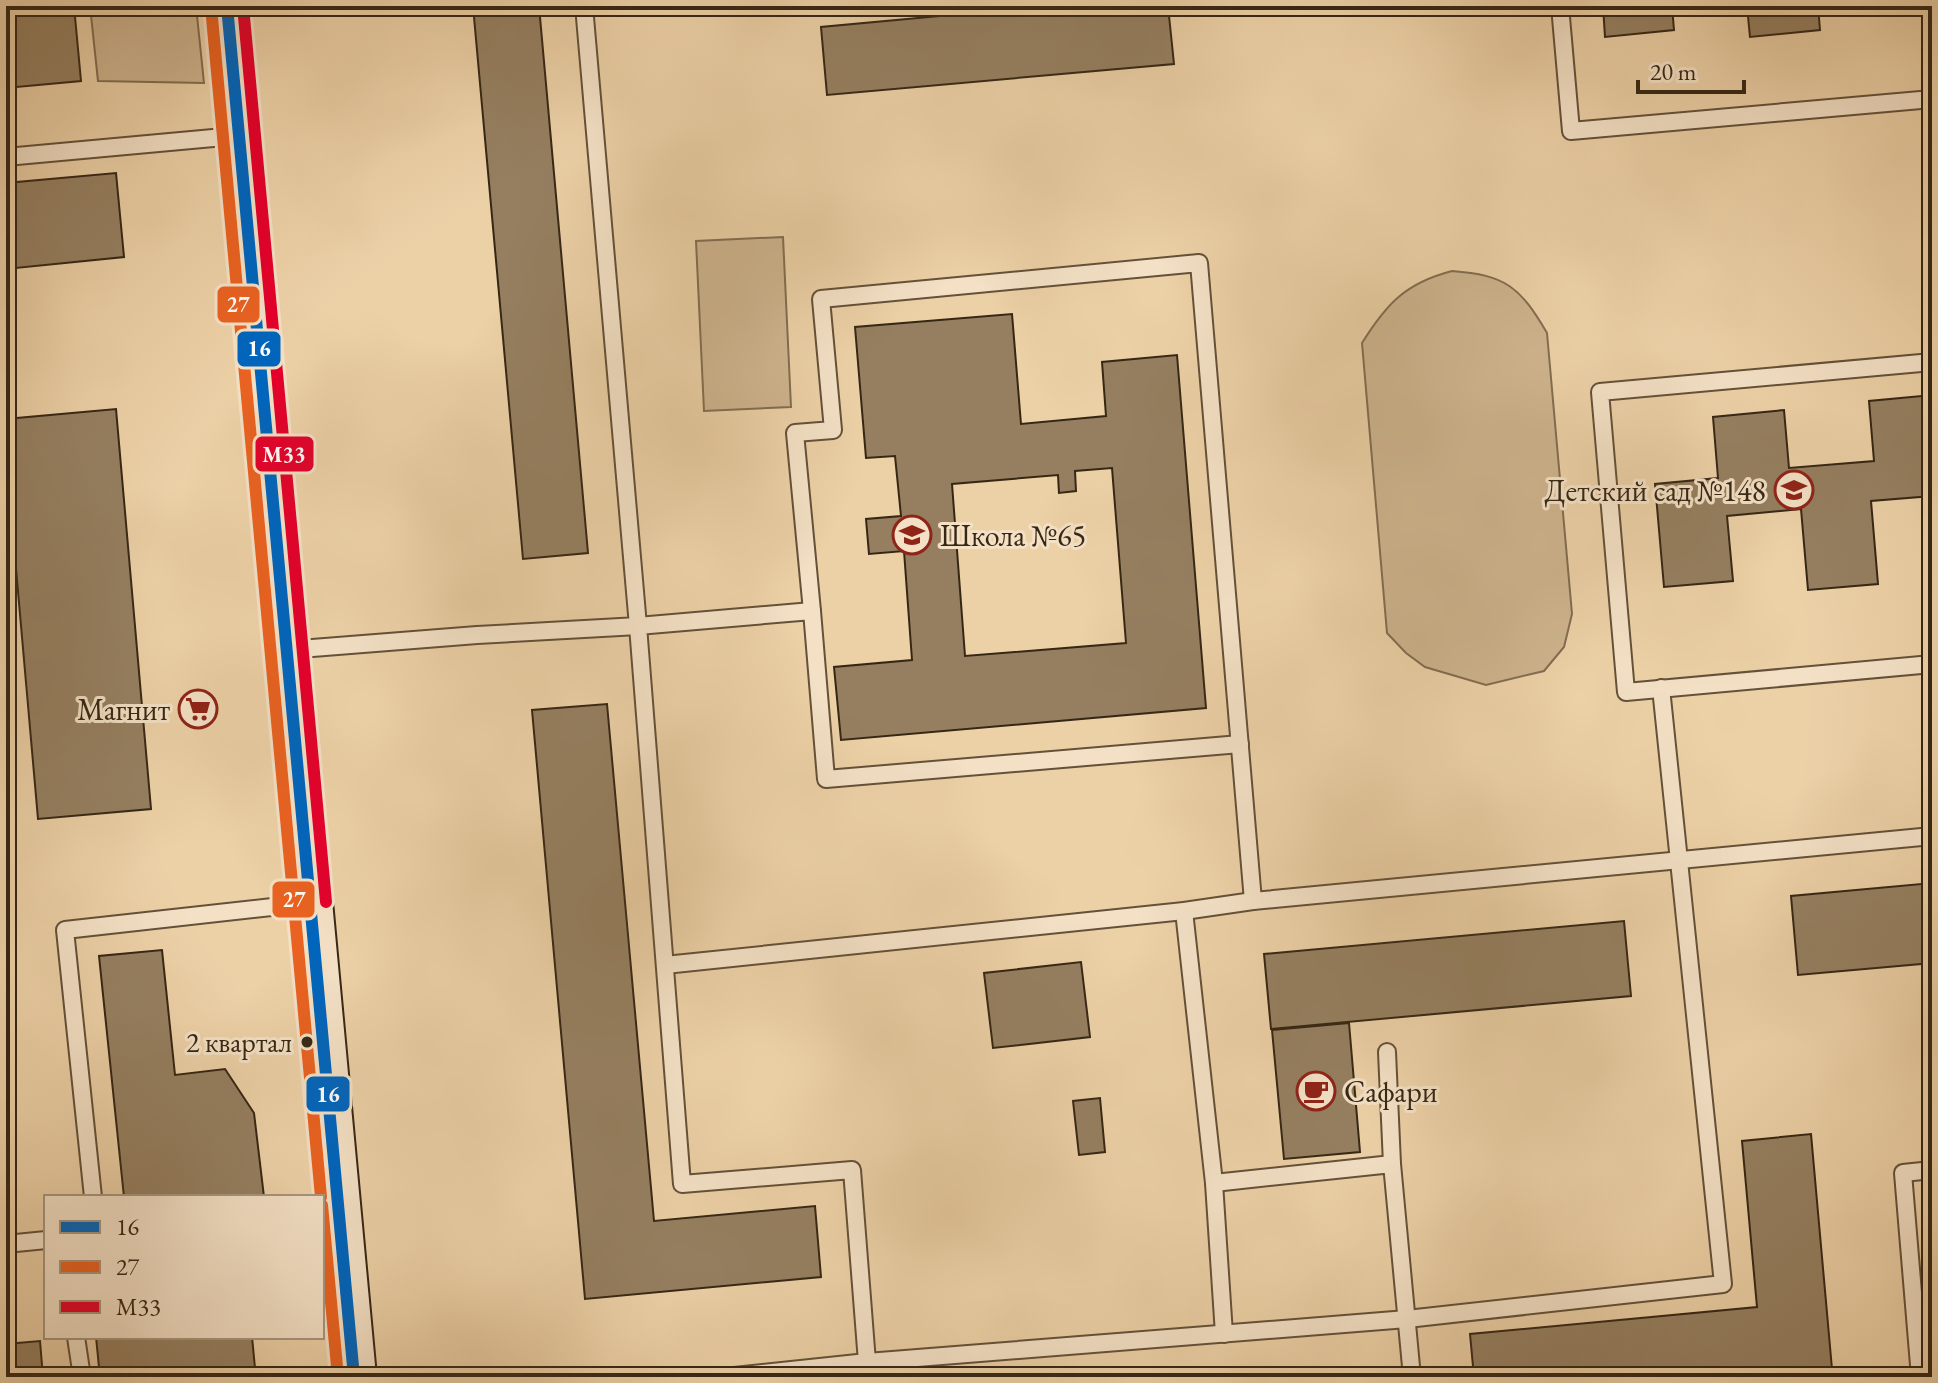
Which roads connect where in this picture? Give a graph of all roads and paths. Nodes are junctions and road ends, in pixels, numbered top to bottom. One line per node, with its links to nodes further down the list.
1 (227, 6): 5 (street)
2 (584, 6): 9 (lane)
3 (1560, 6): 4 (lane)
4 (1932, 99)
5 (239, 136): 6 (lane); 10 (street)
6 (6, 157)
7 (1932, 362): 12 (lane)
8 (812, 611): 9 (lane); 13 (lane); 13 (lane)
9 (638, 626): 10 (lane); 19 (lane)
10 (286, 650): 17 (street)
11 (1932, 664): 12 (lane)
12 (1661, 688): 15 (lane)
13 (1240, 744): 16 (lane)
14 (1932, 836): 15 (lane)
15 (1677, 860): 16 (lane); 27 (lane)
16 (1253, 901): 18 (lane)
17 (310, 903): 24 (lane); 32 (street)
18 (1184, 911): 19 (lane); 23 (lane)
19 (665, 965): 30 (lane)
20 (1387, 1052): 21 (lane)
21 (1392, 1164): 23 (lane); 27 (lane)
22 (1932, 1170): 35 (lane)
23 (1214, 1183): 28 (lane)
24 (93, 1195)
25 (44, 1240): 26 (lane)
26 (6, 1244)
27 (1407, 1319): 28 (lane); 34 (lane)
28 (1224, 1334): 30 (lane)
29 (76, 1339): 31 (lane)
30 (867, 1362): 33 (lane)
31 (82, 1377)
32 (354, 1377)
33 (725, 1377)
34 (1412, 1377)
35 (1920, 1377)

